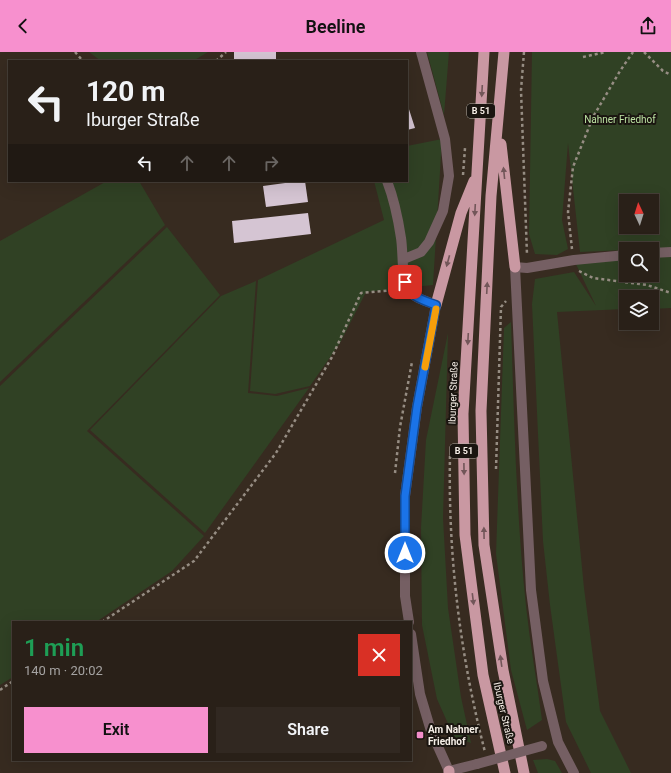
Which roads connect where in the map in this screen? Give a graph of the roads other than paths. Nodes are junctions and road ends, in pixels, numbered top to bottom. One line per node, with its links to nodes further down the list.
1 (420, 52): 10 (street)
2 (484, 52): 5 (highway, Iburger Straße / B 51, one-way to 5)
3 (504, 52): 4 (highway, Iburger Straße / B 51)
4 (498, 120): 11 (highway, one-way to 4); 18 (highway, Iburger Straße / B 51, one-way to 4)
5 (478, 171): 12 (highway, one-way to 12); 17 (highway, Iburger Straße / B 51, one-way to 17)
6 (388, 182): 10 (street)
7 (671, 252): 8 (street)
8 (659, 253)
9 (619, 256): 11 (street)
10 (404, 258): 12 (street)
11 (515, 267): 15 (street)
12 (436, 305): 13 (street)
13 (409, 621)
14 (412, 641): 16 (street, Iburger Straße)
15 (558, 742): 16 (street, Iburger Straße, bridge); 19 (street)
16 (449, 772)
17 (505, 773)
18 (524, 773)
19 (574, 773)

